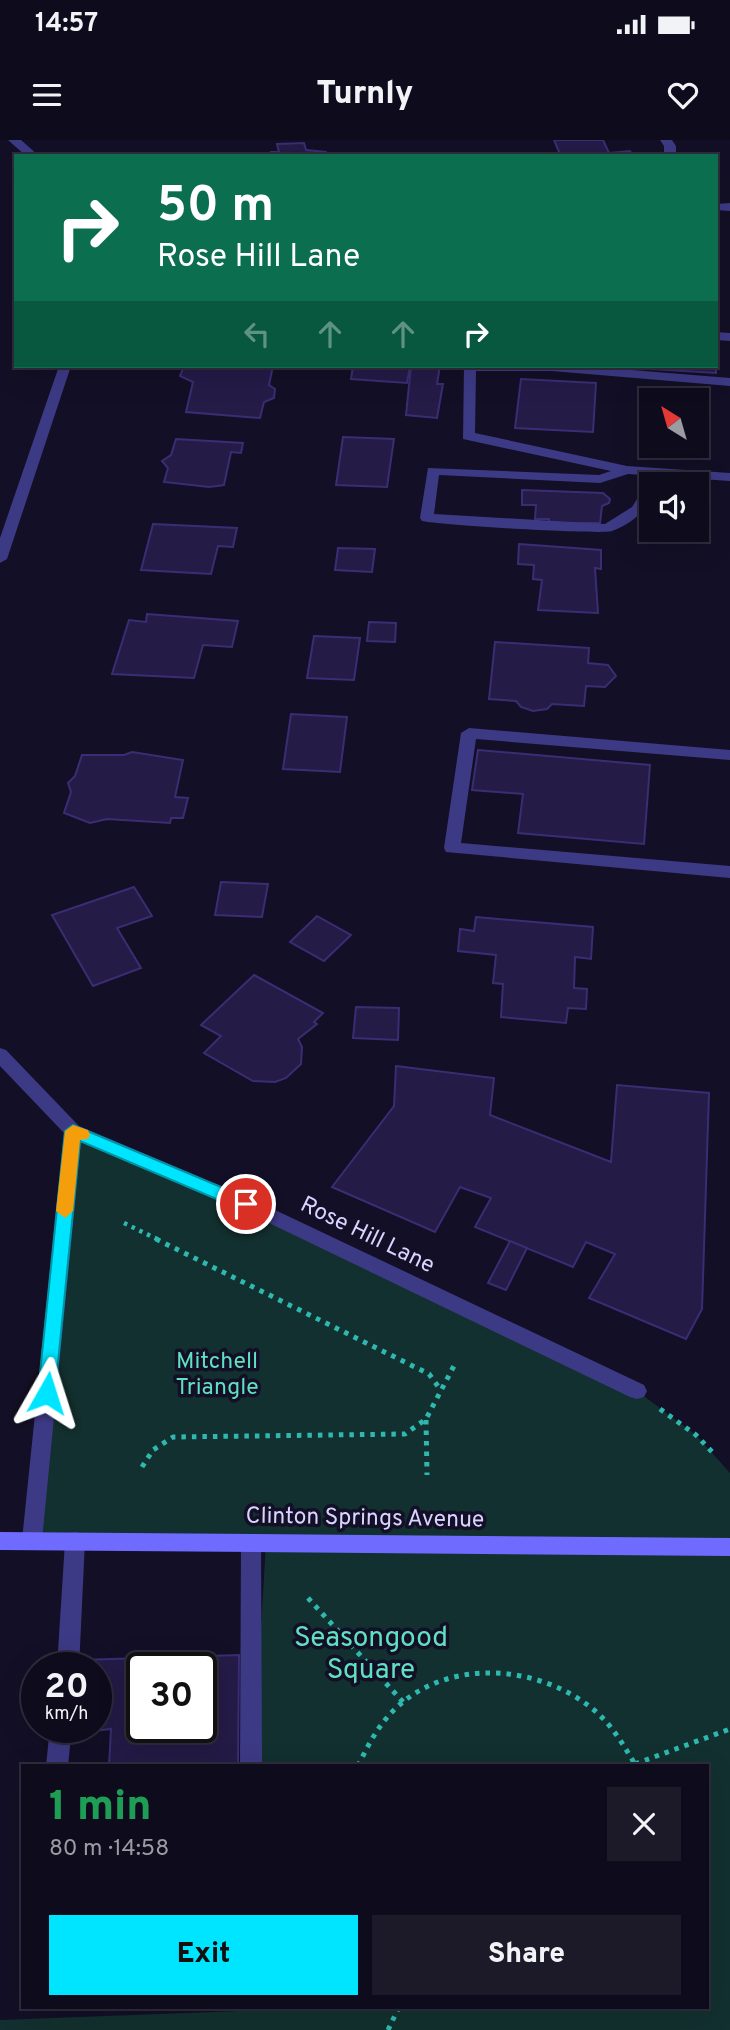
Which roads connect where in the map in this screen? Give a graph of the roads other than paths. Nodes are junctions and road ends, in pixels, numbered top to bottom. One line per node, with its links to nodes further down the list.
1 (14, 140): 2 (street)
2 (31, 154)
3 (64, 368): 12 (street)
4 (470, 368): 7 (street)
5 (564, 368): 6 (street)
6 (730, 382)
7 (626, 470): 8 (street); 11 (street)
8 (639, 475)
9 (730, 477): 10 (street)
10 (709, 478)
11 (639, 507)
12 (0, 559)
13 (730, 755): 14 (street)
14 (730, 872)
15 (0, 1055): 16 (street)
16 (73, 1131): 17 (street, Rose Hill Lane); 18 (street)
17 (637, 1391)
18 (32, 1540): 19 (street, Clinton Springs Avenue); 20 (street, Clinton Springs Avenue)
19 (0, 1541)
20 (75, 1541): 21 (street, Clinton Springs Avenue); 23 (street)
21 (251, 1543): 22 (street, Clinton Springs Avenue); 26 (street)
22 (730, 1547)
23 (69, 1652)
24 (59, 1743): 25 (street)
25 (57, 1764)
26 (251, 1764)

